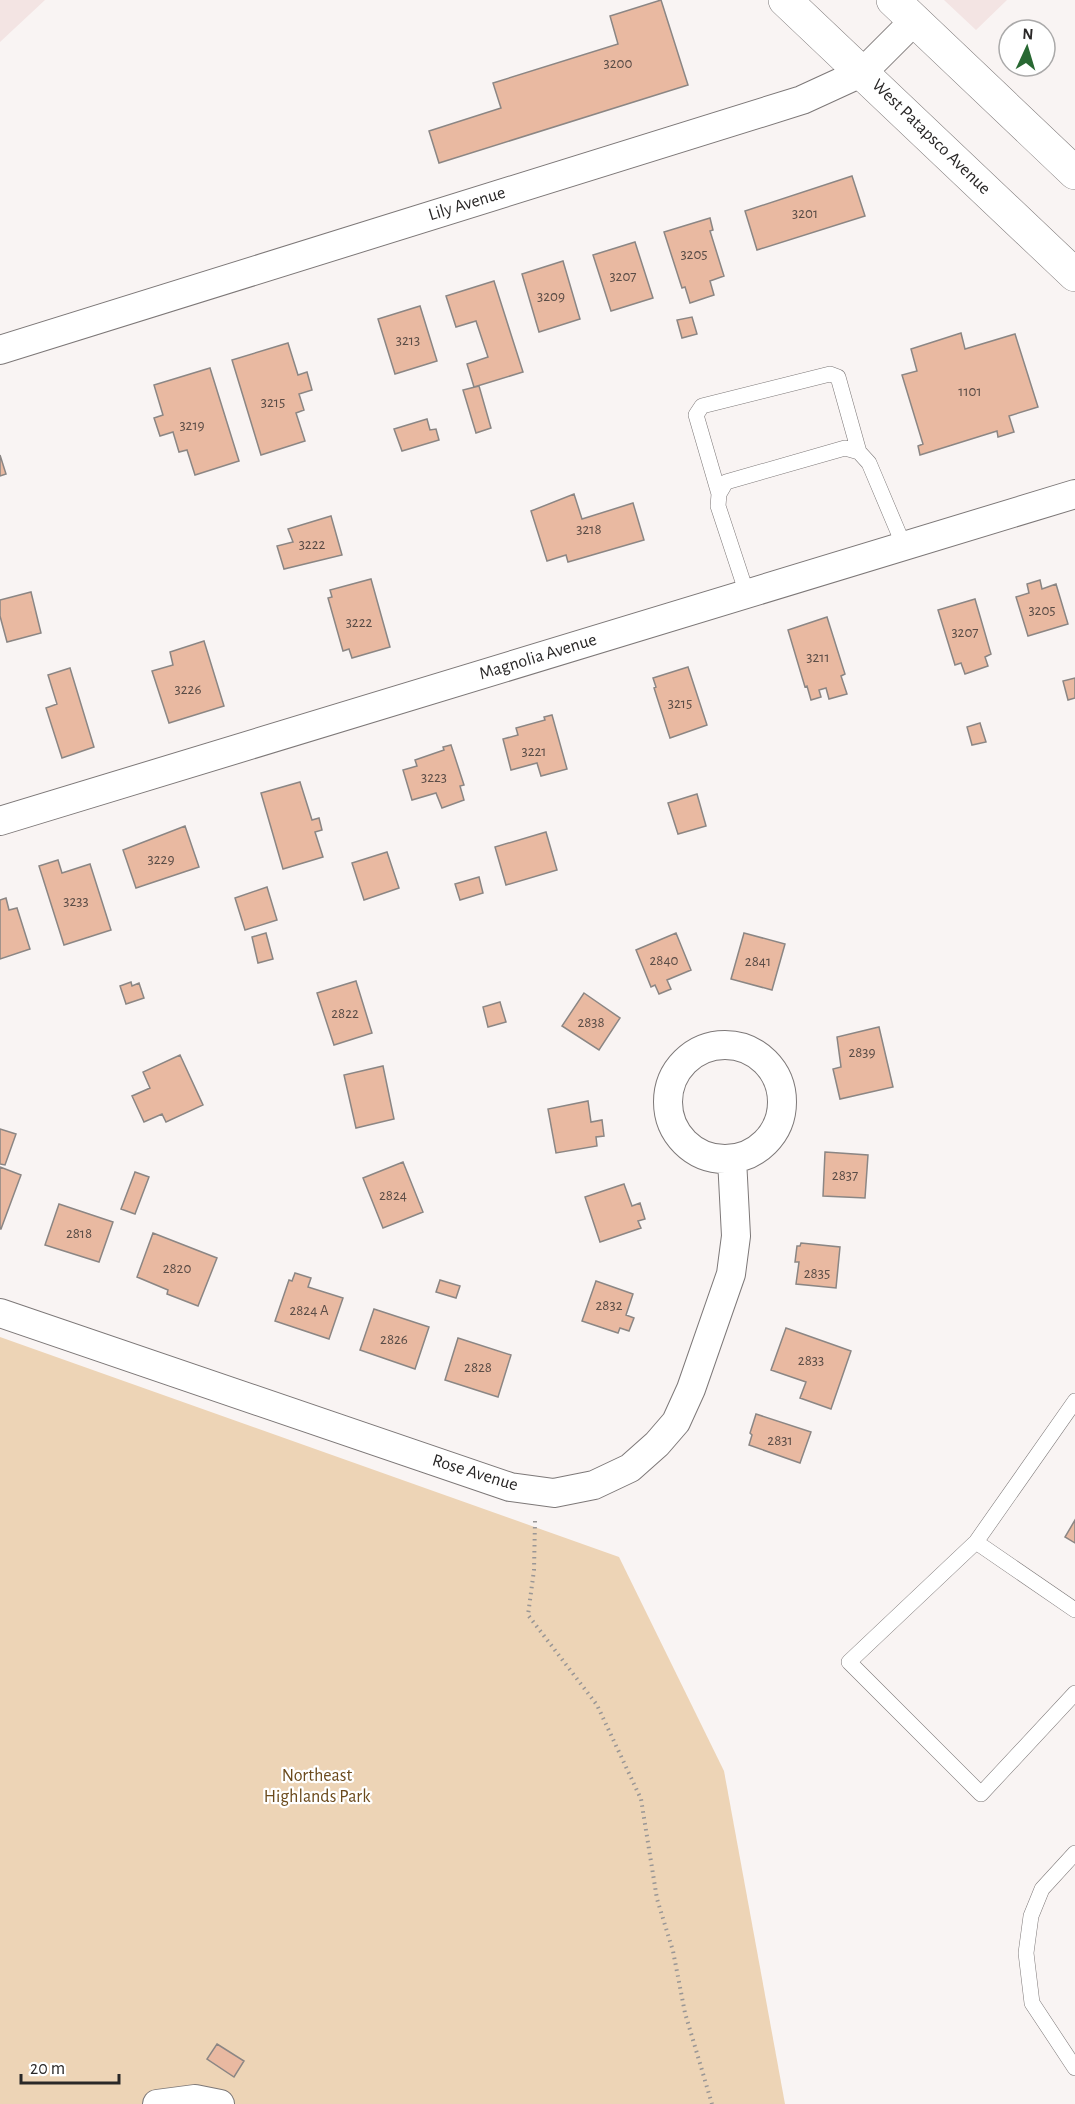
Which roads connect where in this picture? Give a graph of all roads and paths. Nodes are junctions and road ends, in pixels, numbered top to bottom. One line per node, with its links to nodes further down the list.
1 (785, 0): 3 (main road, West Patapsco Avenue)
2 (903, 11): 3 (street, Lily Avenue); 4 (main road)
3 (863, 72): 5 (main road, West Patapsco Avenue); 6 (street, Lily Avenue)
4 (1075, 173)
5 (1075, 275)
6 (0, 351)
7 (859, 452): 8 (lane); 8 (lane); 10 (lane)
8 (719, 494): 11 (lane)
9 (1075, 494): 10 (street, Magnolia Avenue)
10 (903, 546): 11 (street, Magnolia Avenue)
11 (747, 594): 12 (street, Magnolia Avenue)
12 (0, 821)
13 (732, 1159): 13 (street); 16 (street, Rose Avenue)
14 (0, 1313): 16 (street, Rose Avenue)
15 (1075, 1401): 17 (lane)
16 (536, 1490): 24 (path)
17 (976, 1542): 18 (lane); 19 (lane)
18 (1075, 1610)
19 (1075, 1693)
20 (1075, 1853): 21 (lane)
21 (1075, 2068)
22 (158, 2104): 23 (street)
23 (220, 2104)
24 (712, 2104)

